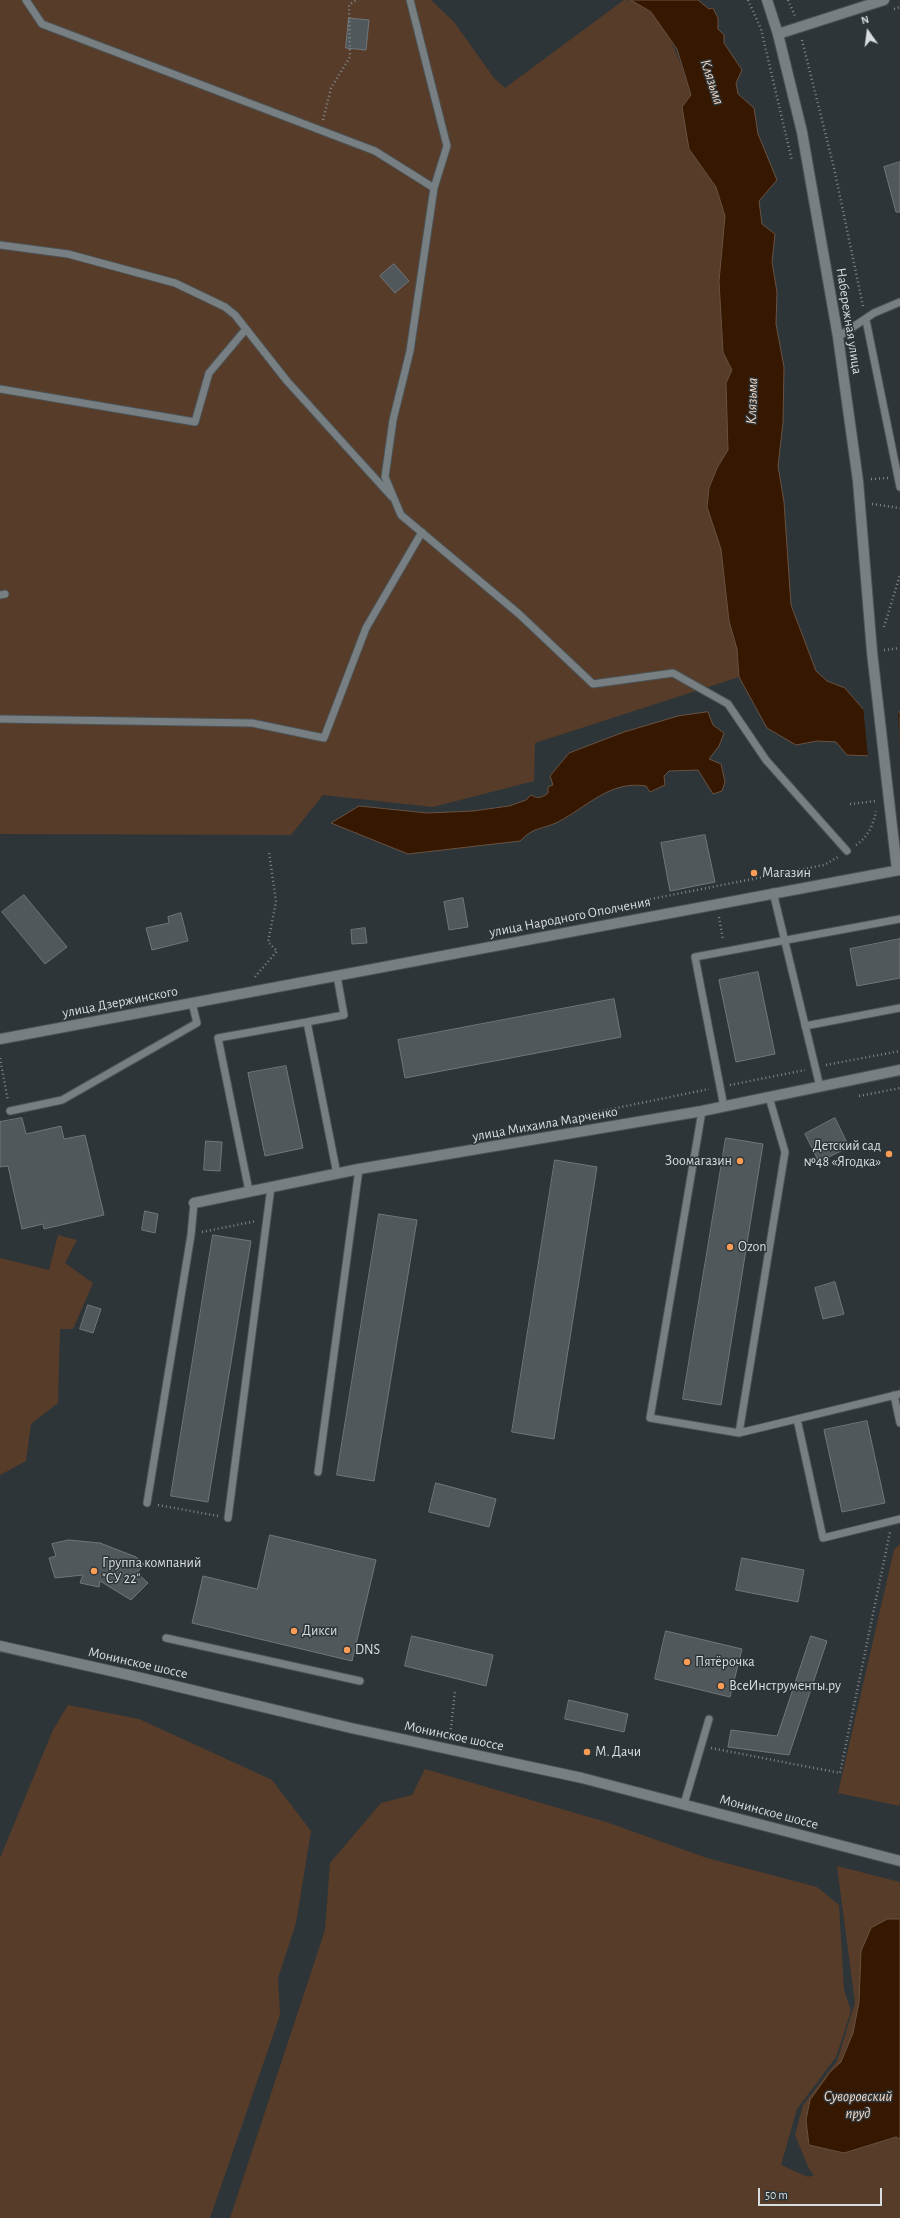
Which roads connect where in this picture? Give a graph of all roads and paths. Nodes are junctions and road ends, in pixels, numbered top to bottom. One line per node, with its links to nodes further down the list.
1 (26, 0): 10 (lane)
2 (356, 0): 10 (path)
3 (410, 0): 12 (lane)
4 (748, 0): 11 (path)
5 (767, 0): 9 (street, Набережная улица)
6 (788, 0): 8 (path)
7 (884, 0): 8 (street)
8 (799, 28): 9 (street); 15 (path)
9 (778, 34): 17 (street, Набережная улица)
10 (320, 130): 12 (lane)
11 (793, 166)
12 (434, 188): 23 (lane)
13 (0, 245): 16 (lane)
14 (900, 302): 15 (lane)
15 (866, 320): 17 (lane); 19 (lane)
16 (246, 329): 18 (lane); 23 (lane)
17 (838, 337): 34 (street, Набережная улица)
18 (0, 389)
19 (898, 477): 20 (path); 21 (lane)
20 (867, 480)
21 (900, 487)
22 (870, 498): 24 (path)
23 (394, 500): 25 (lane)
24 (900, 508)
25 (422, 532): 30 (lane); 32 (lane)
26 (900, 575): 27 (path)
27 (881, 634)
28 (883, 645): 29 (path)
29 (900, 648)
30 (0, 718)
31 (850, 804): 32 (path)
32 (847, 851): 36 (path)
33 (269, 852): 42 (path)
34 (899, 870): 35 (street, улица Народного Ополчения)
35 (773, 892): 39 (lane); 41 (street, улица Народного Ополчения)
36 (646, 900)
37 (718, 914): 40 (path)
38 (900, 919): 39 (lane)
39 (784, 940): 40 (lane); 47 (lane)
40 (725, 950): 53 (lane)
41 (337, 976): 43 (street, улица Народного Ополчения); 46 (lane)
42 (252, 980)
43 (246, 993): 44 (street, улица Дзержинского)
44 (192, 1003): 48 (street, улица Дзержинского); 59 (lane)
45 (900, 1008): 47 (lane)
46 (307, 1022): 63 (lane); 65 (lane)
47 (805, 1026): 51 (lane)
48 (0, 1039)
49 (900, 1051): 51 (path)
50 (0, 1058): 59 (path)
51 (815, 1068): 53 (path); 54 (lane)
52 (900, 1070): 54 (street, улица Михаила Марченко)
53 (720, 1087): 58 (lane); 61 (path)
54 (820, 1087): 57 (street, улица Михаила Марченко)
55 (900, 1088): 56 (path)
56 (859, 1096)
57 (769, 1098): 58 (street, улица Михаила Марченко); 72 (lane)
58 (724, 1107): 60 (street, улица Михаила Марченко)
59 (10, 1111)
60 (702, 1111): 62 (street, улица Михаила Марченко); 72 (lane)
61 (543, 1123)
62 (359, 1169): 63 (street, улица Михаила Марченко); 73 (lane)
63 (337, 1174): 64 (street, улица Михаила Марченко)
64 (271, 1187): 65 (street, улица Михаила Марченко); 67 (lane)
65 (249, 1191): 66 (street, улица Михаила Марченко)
66 (194, 1203): 68 (lane)
67 (268, 1219): 68 (path); 75 (lane)
68 (191, 1235): 74 (lane)
69 (897, 1395): 70 (lane); 71 (lane)
70 (797, 1419): 72 (lane); 77 (lane)
71 (900, 1423)
72 (739, 1433)
73 (318, 1472)
74 (147, 1503): 75 (path)
75 (228, 1518)
76 (900, 1519): 77 (lane)
77 (892, 1521): 83 (path)
78 (166, 1638): 80 (lane)
79 (0, 1646): 84 (street, Монинское шоссе)
80 (360, 1681)
81 (455, 1691): 84 (path)
82 (708, 1719): 83 (lane)
83 (701, 1746): 85 (lane)
84 (448, 1749): 85 (street, Монинское шоссе)
85 (684, 1804): 86 (street, Монинское шоссе)
86 (900, 1861)

